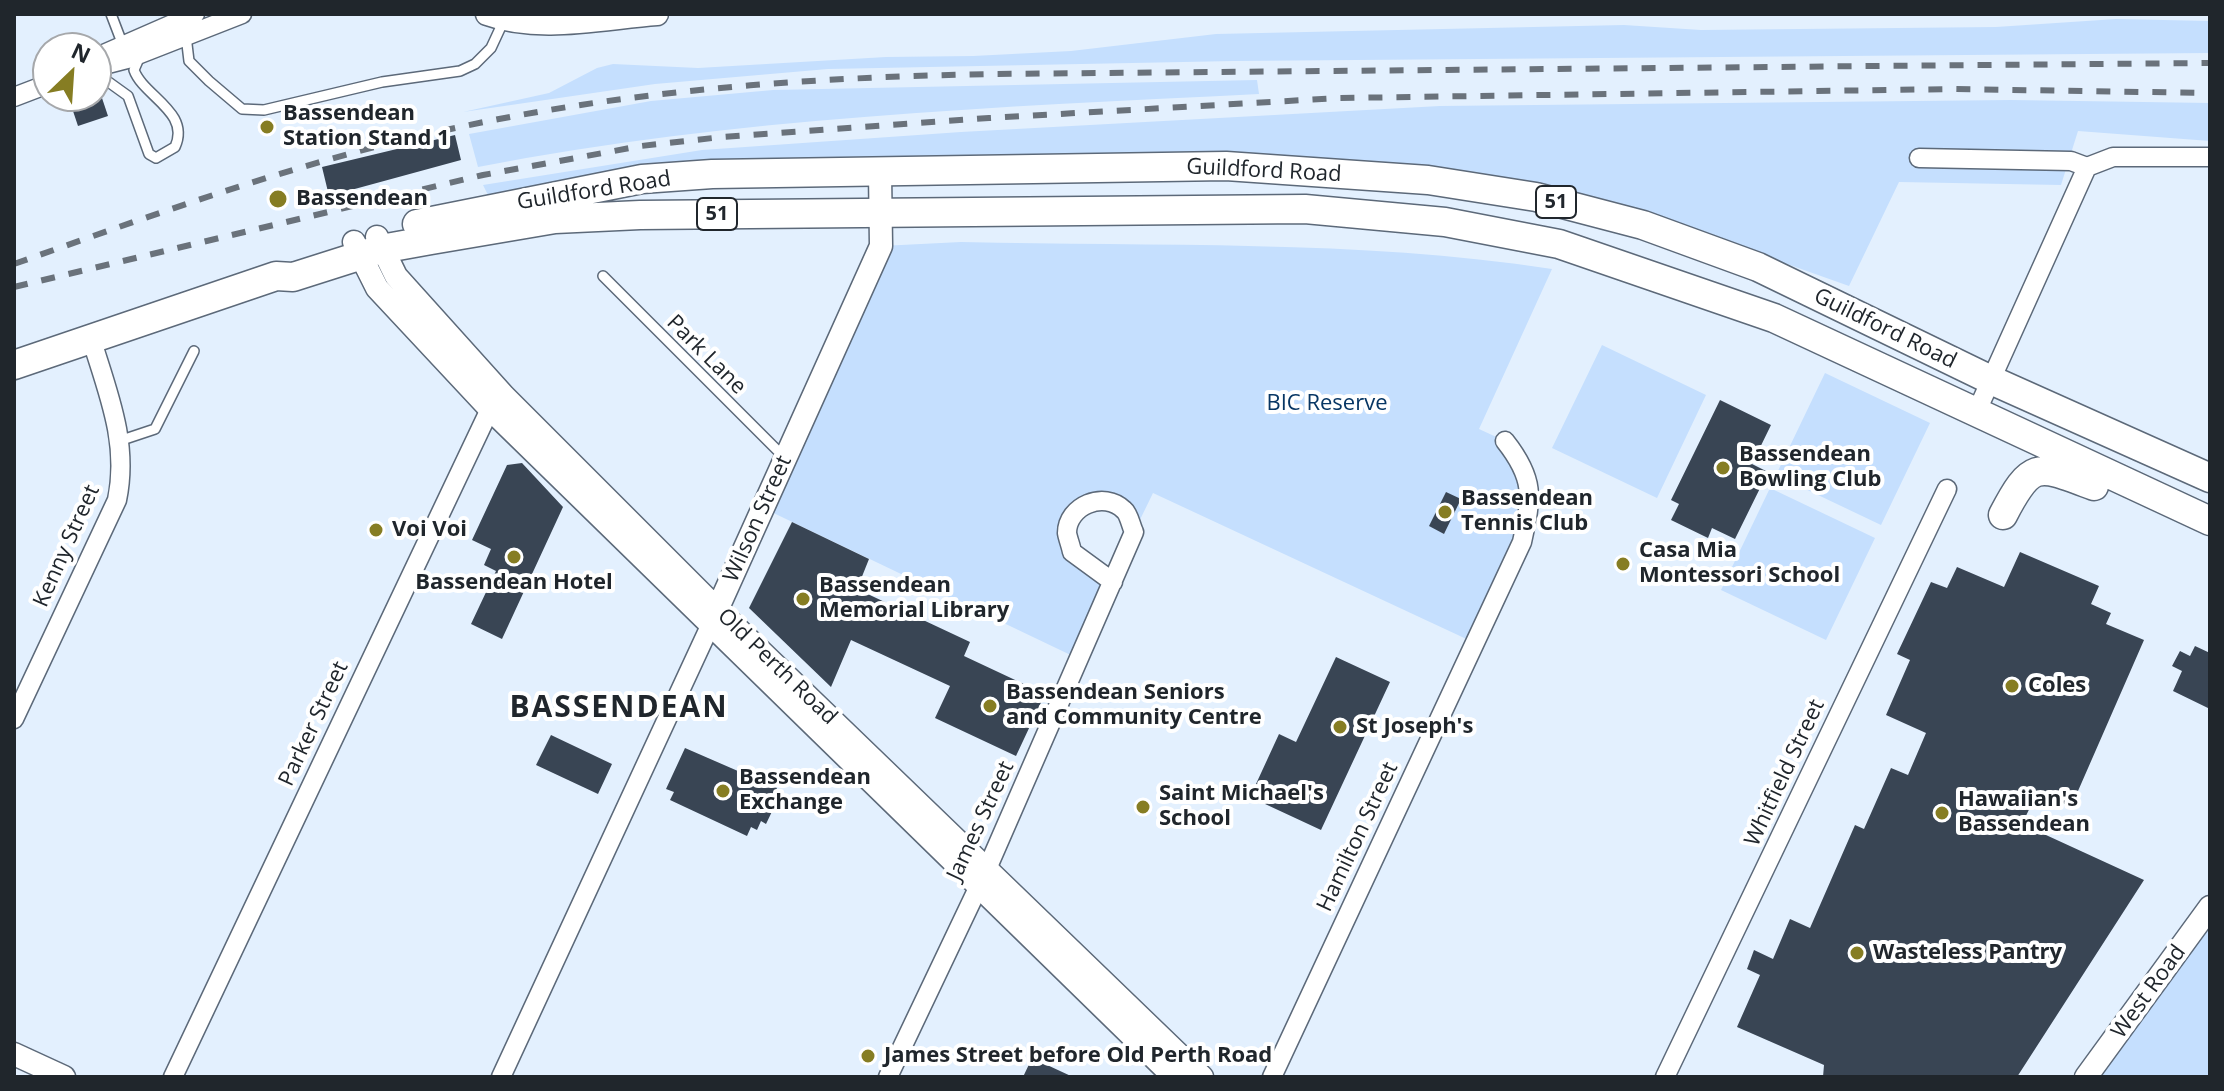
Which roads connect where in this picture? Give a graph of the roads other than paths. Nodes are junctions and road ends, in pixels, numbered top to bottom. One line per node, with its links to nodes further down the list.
1 (111, 14): 7 (lane)
2 (242, 14): 6 (street)
3 (657, 14): 5 (street)
4 (193, 15): 6 (lane); 7 (street)
5 (496, 17): 6 (lane)
6 (186, 35): 7 (street)
7 (131, 53): 8 (street); 9 (street); 10 (lane)
8 (112, 55)
9 (112, 62)
10 (112, 83)
11 (2210, 157): 13 (street)
12 (1919, 158): 13 (street)
13 (2087, 167): 21 (street)
14 (880, 172): 15 (street, Wilson Street); 16 (highway, Guildford Road / 51); 21 (highway, Guildford Road / 51)
15 (881, 211): 16 (highway, Guildford Road / 51); 23 (highway, Guildford Road / 51); 26 (street, Wilson Street)
16 (368, 246): 18 (highway, Guildford Road / 51); 22 (street, Old Perth Road)
17 (603, 276): 26 (lane, Park Lane)
18 (91, 338): 20 (highway, Guildford Road / 51); 24 (street, Kenny Street)
19 (194, 351): 24 (lane)
20 (14, 365)
21 (1991, 380): 23 (street); 27 (highway, Guildford Road / 51)
22 (497, 402): 33 (street, Old Perth Road); 39 (street, Parker Street)
23 (1976, 413): 29 (highway, Guildford Road / 51)
24 (122, 440): 34 (street, Kenny Street)
25 (1505, 441): 44 (street, Hamilton Street)
26 (785, 458): 33 (street, Wilson Street)
27 (2210, 478)
28 (1947, 489): 45 (street, Whitfield Street)
29 (2183, 509): 30 (highway); 31 (highway, Guildford Road / 51)
30 (2003, 515)
31 (2210, 521)
32 (1113, 582): 35 (street, James Street)
33 (713, 618): 35 (street, Old Perth Road); 40 (street, Wilson Street)
34 (14, 719)
35 (982, 878): 41 (street, James Street); 42 (street, Old Perth Road); 43 (street, Old Perth Road)
36 (2210, 907): 46 (street, West Road)
37 (14, 1054): 38 (street)
38 (64, 1077)
39 (173, 1077)
40 (501, 1077)
41 (888, 1077)
42 (1174, 1077)
43 (1202, 1077)
44 (1272, 1077)
45 (1665, 1077)
46 (2086, 1077)

